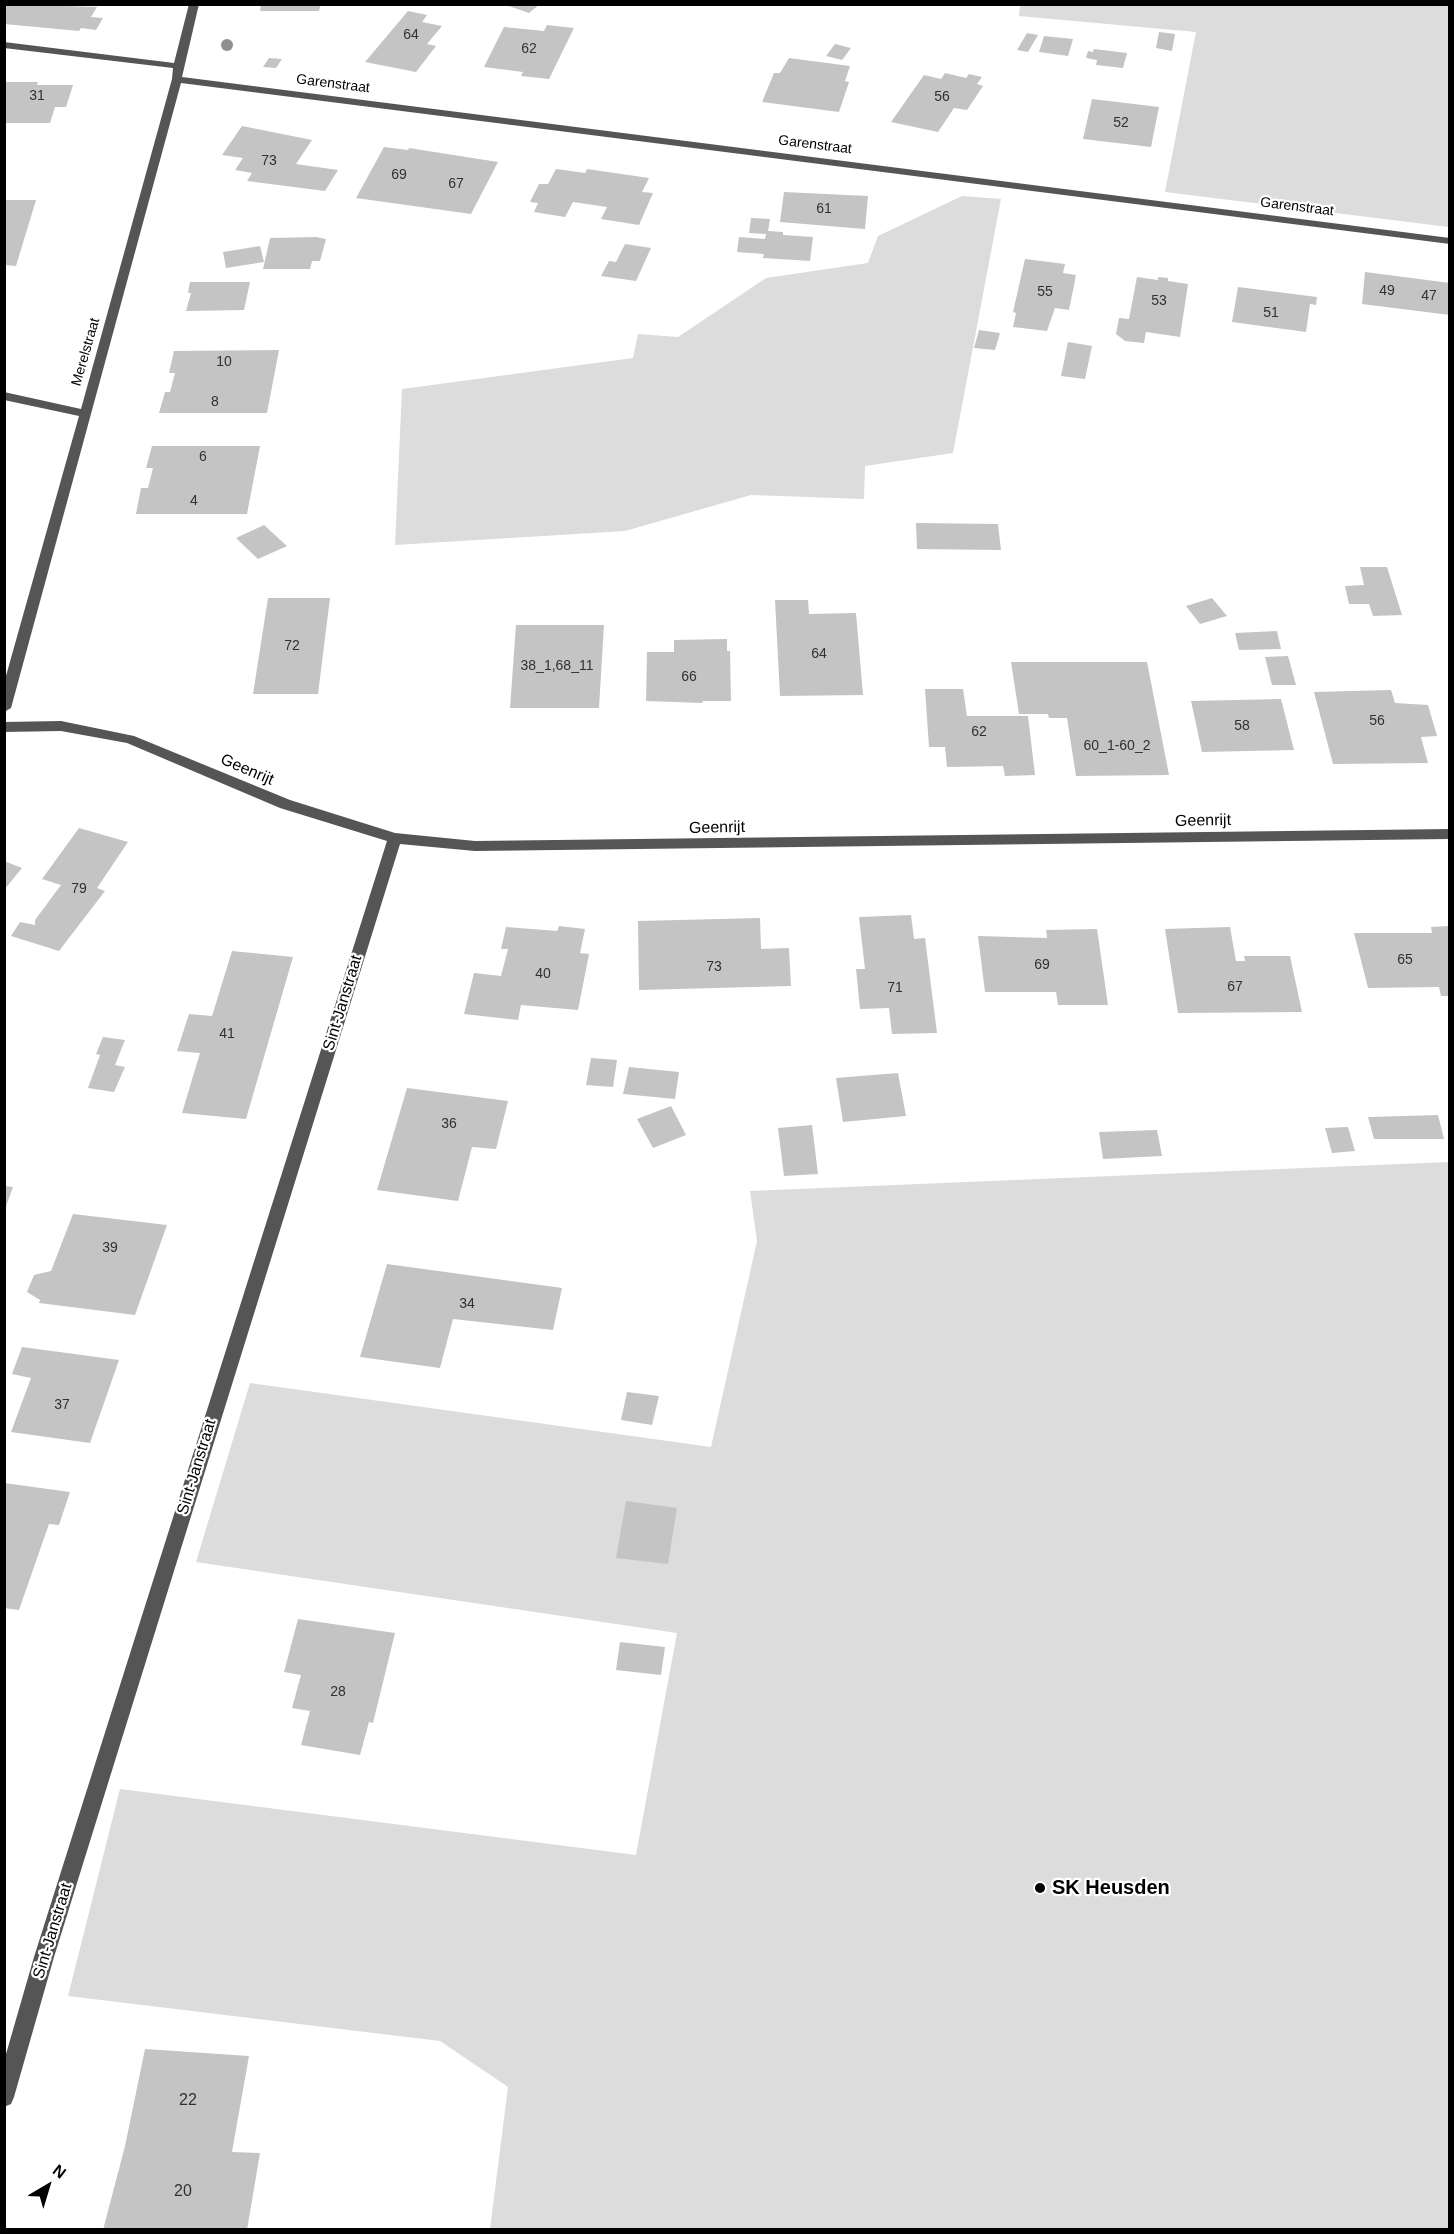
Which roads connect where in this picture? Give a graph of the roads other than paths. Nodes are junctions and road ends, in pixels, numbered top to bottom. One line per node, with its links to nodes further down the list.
1 (194, 4): 3 (street, Merelstraat)
2 (4, 45): 3 (street)
3 (178, 66): 4 (street, Merelstraat)
4 (177, 79): 5 (street, Garenstraat); 7 (street, Merelstraat)
5 (1449, 241)
6 (4, 396): 7 (street)
7 (84, 413): 8 (street, Merelstraat)
8 (4, 708)
9 (4, 727): 11 (street, Geenrijt)
10 (1449, 834): 11 (street, Geenrijt)
11 (394, 838): 12 (street, Sint-Janstraat)
12 (4, 2097)

